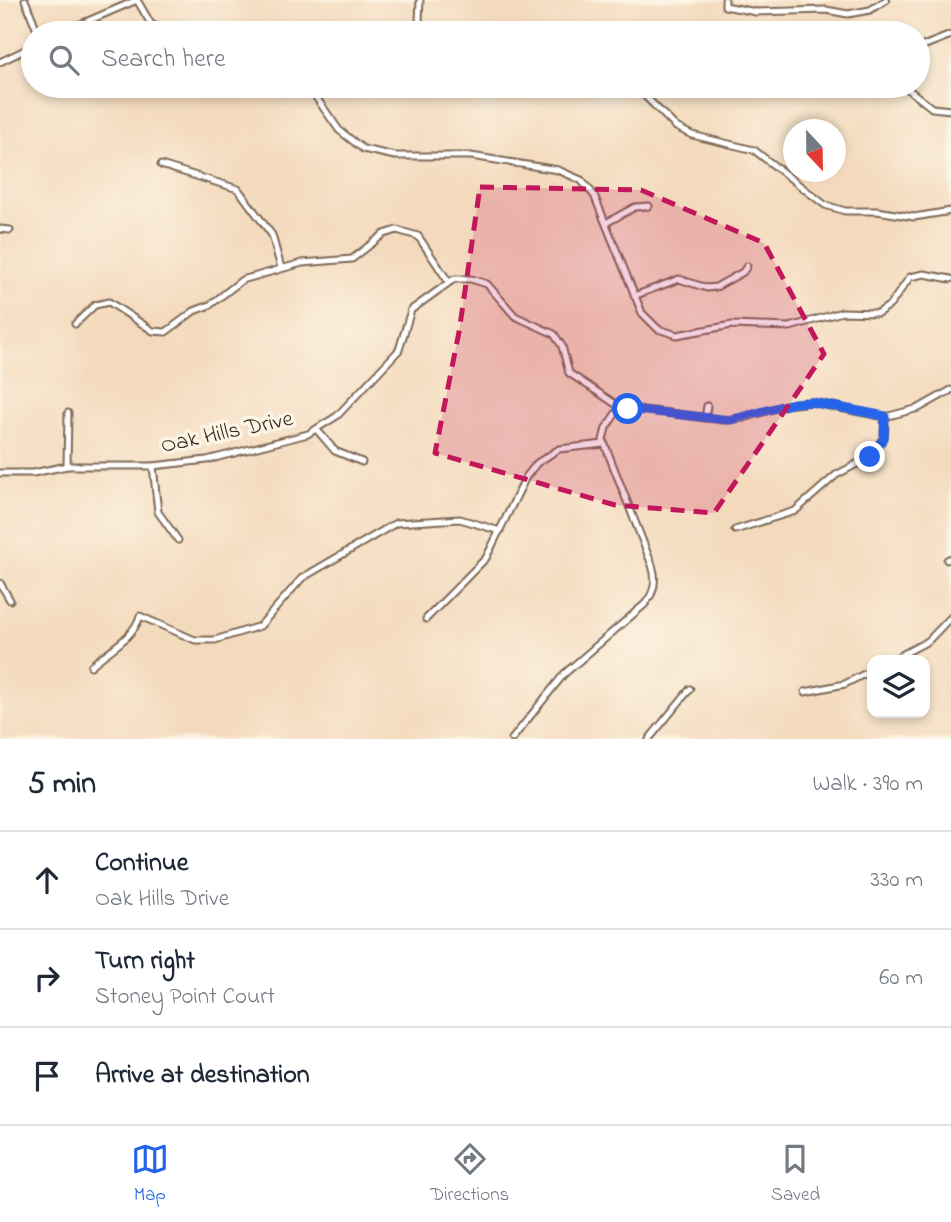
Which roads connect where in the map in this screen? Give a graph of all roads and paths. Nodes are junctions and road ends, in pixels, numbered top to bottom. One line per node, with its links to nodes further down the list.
1 (24, 0): 6 (street)
2 (138, 0): 7 (street); 8 (street)
3 (420, 0): 9 (street)
4 (886, 0): 5 (street)
5 (725, 3)
6 (33, 21)
7 (88, 21)
8 (150, 21)
9 (419, 21)
10 (951, 35): 11 (street)
11 (930, 43)
12 (21, 52): 13 (street)
13 (0, 62)
14 (316, 98): 21 (street)
15 (647, 98): 20 (street)
16 (919, 98): 17 (street)
17 (951, 110)
18 (161, 165): 25 (street)
19 (649, 206): 21 (street)
20 (951, 211)
21 (606, 223): 28 (street)
22 (0, 229): 23 (street)
23 (10, 230)
24 (747, 266): 28 (street)
25 (281, 268): 27 (street); 29 (street)
26 (951, 279): 28 (street)
27 (447, 281): 32 (street); 36 (street, Oak Hills Drive)
28 (634, 296)
29 (75, 324)
30 (951, 390): 34 (street)
31 (706, 406): 35 (street)
32 (620, 407): 35 (street); 37 (street)
33 (68, 413): 39 (street)
34 (885, 416): 35 (street); 42 (street)
35 (705, 418)
36 (317, 430): 38 (street); 40 (street, Oak Hills Drive)
37 (604, 444): 43 (street); 54 (street)
38 (362, 462)
39 (67, 466): 40 (street, Oak Hills Drive); 41 (street, Oak Hills Drive)
40 (153, 466): 44 (street)
41 (0, 473)
42 (735, 530)
43 (499, 531): 48 (street); 50 (street)
44 (178, 540)
45 (0, 583): 46 (street)
46 (10, 600)
47 (951, 617): 49 (street)
48 (426, 619)
49 (901, 655)
50 (91, 666)
51 (867, 673): 53 (street)
52 (690, 689): 55 (street)
53 (805, 692)
54 (512, 739)
55 (649, 739)

